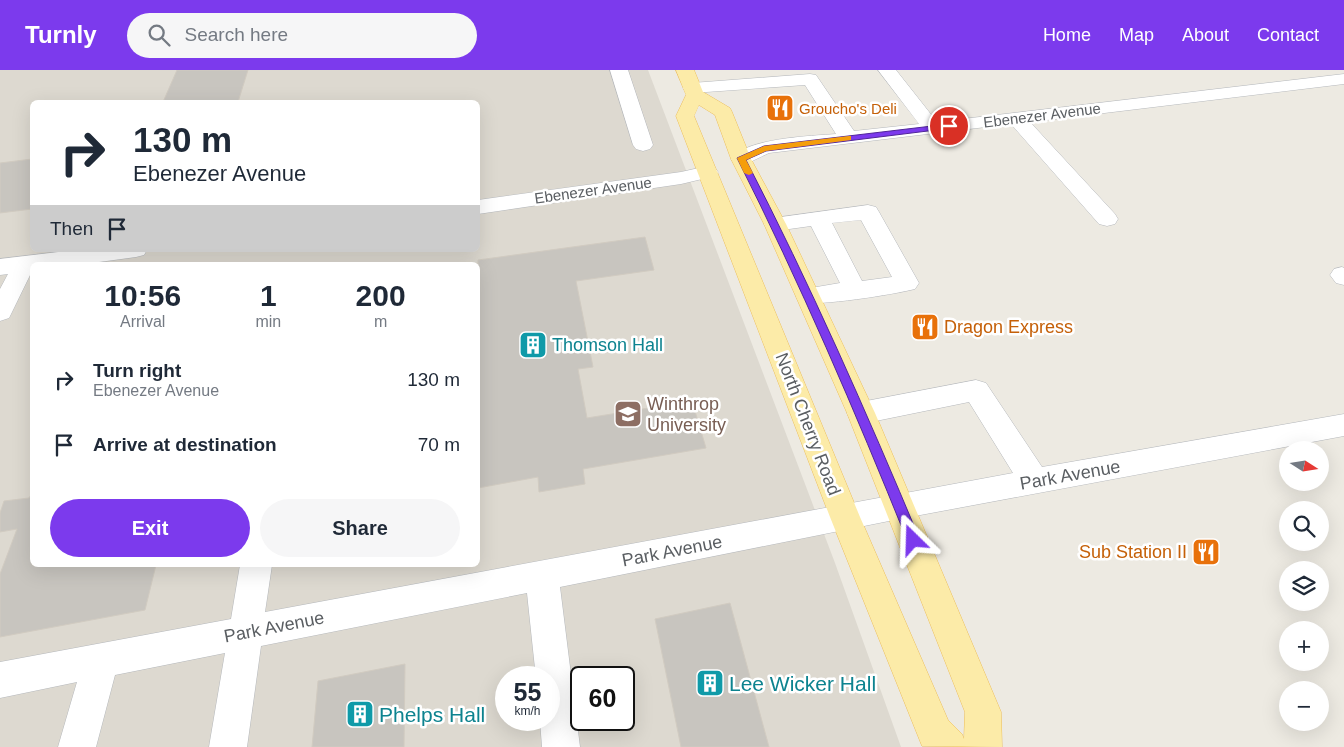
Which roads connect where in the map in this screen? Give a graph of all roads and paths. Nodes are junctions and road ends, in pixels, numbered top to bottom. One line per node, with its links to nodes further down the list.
1 (619, 70): 11 (street)
2 (685, 70): 7 (main road)
3 (886, 70): 9 (street)
4 (1282, 70): 6 (street)
5 (1344, 79): 6 (street, Ebenezer Avenue)
6 (1303, 84): 8 (street, Ebenezer Avenue)
7 (694, 92): 10 (street); 12 (main road); 13 (main road, North Cherry Road)
8 (1016, 118): 9 (street, Ebenezer Avenue); 16 (street)
9 (932, 128): 10 (street, Ebenezer Avenue)
10 (849, 138): 12 (street, Ebenezer Avenue)
11 (643, 144)
12 (741, 158): 17 (main road)
13 (708, 172): 14 (street, Ebenezer Avenue); 30 (main road, North Cherry Road)
14 (480, 207)
15 (818, 218): 17 (street); 23 (street); 23 (street)
16 (1107, 219)
17 (775, 224): 24 (main road)
18 (119, 252): 20 (street)
19 (30, 262): 21 (street)
20 (34, 262)
21 (25, 263): 22 (street); 25 (street)
22 (0, 267)
23 (856, 291): 24 (street)
24 (808, 296): 26 (main road)
25 (0, 312)
26 (862, 413): 28 (street); 29 (main road)
27 (1344, 425): 28 (street, Park Avenue)
28 (1034, 482): 29 (street, Park Avenue)
29 (899, 506): 30 (street, Park Avenue); 40 (main road)
30 (845, 517): 32 (street, Park Avenue); 39 (main road, North Cherry Road)
31 (256, 567): 33 (street)
32 (542, 576): 33 (street, Park Avenue); 38 (street)
33 (244, 632): 34 (street, Park Avenue); 37 (street)
34 (101, 660): 35 (street, Park Avenue); 36 (street)
35 (0, 680)
36 (77, 747)
37 (228, 747)
38 (561, 747)
39 (949, 747)
40 (983, 747)

